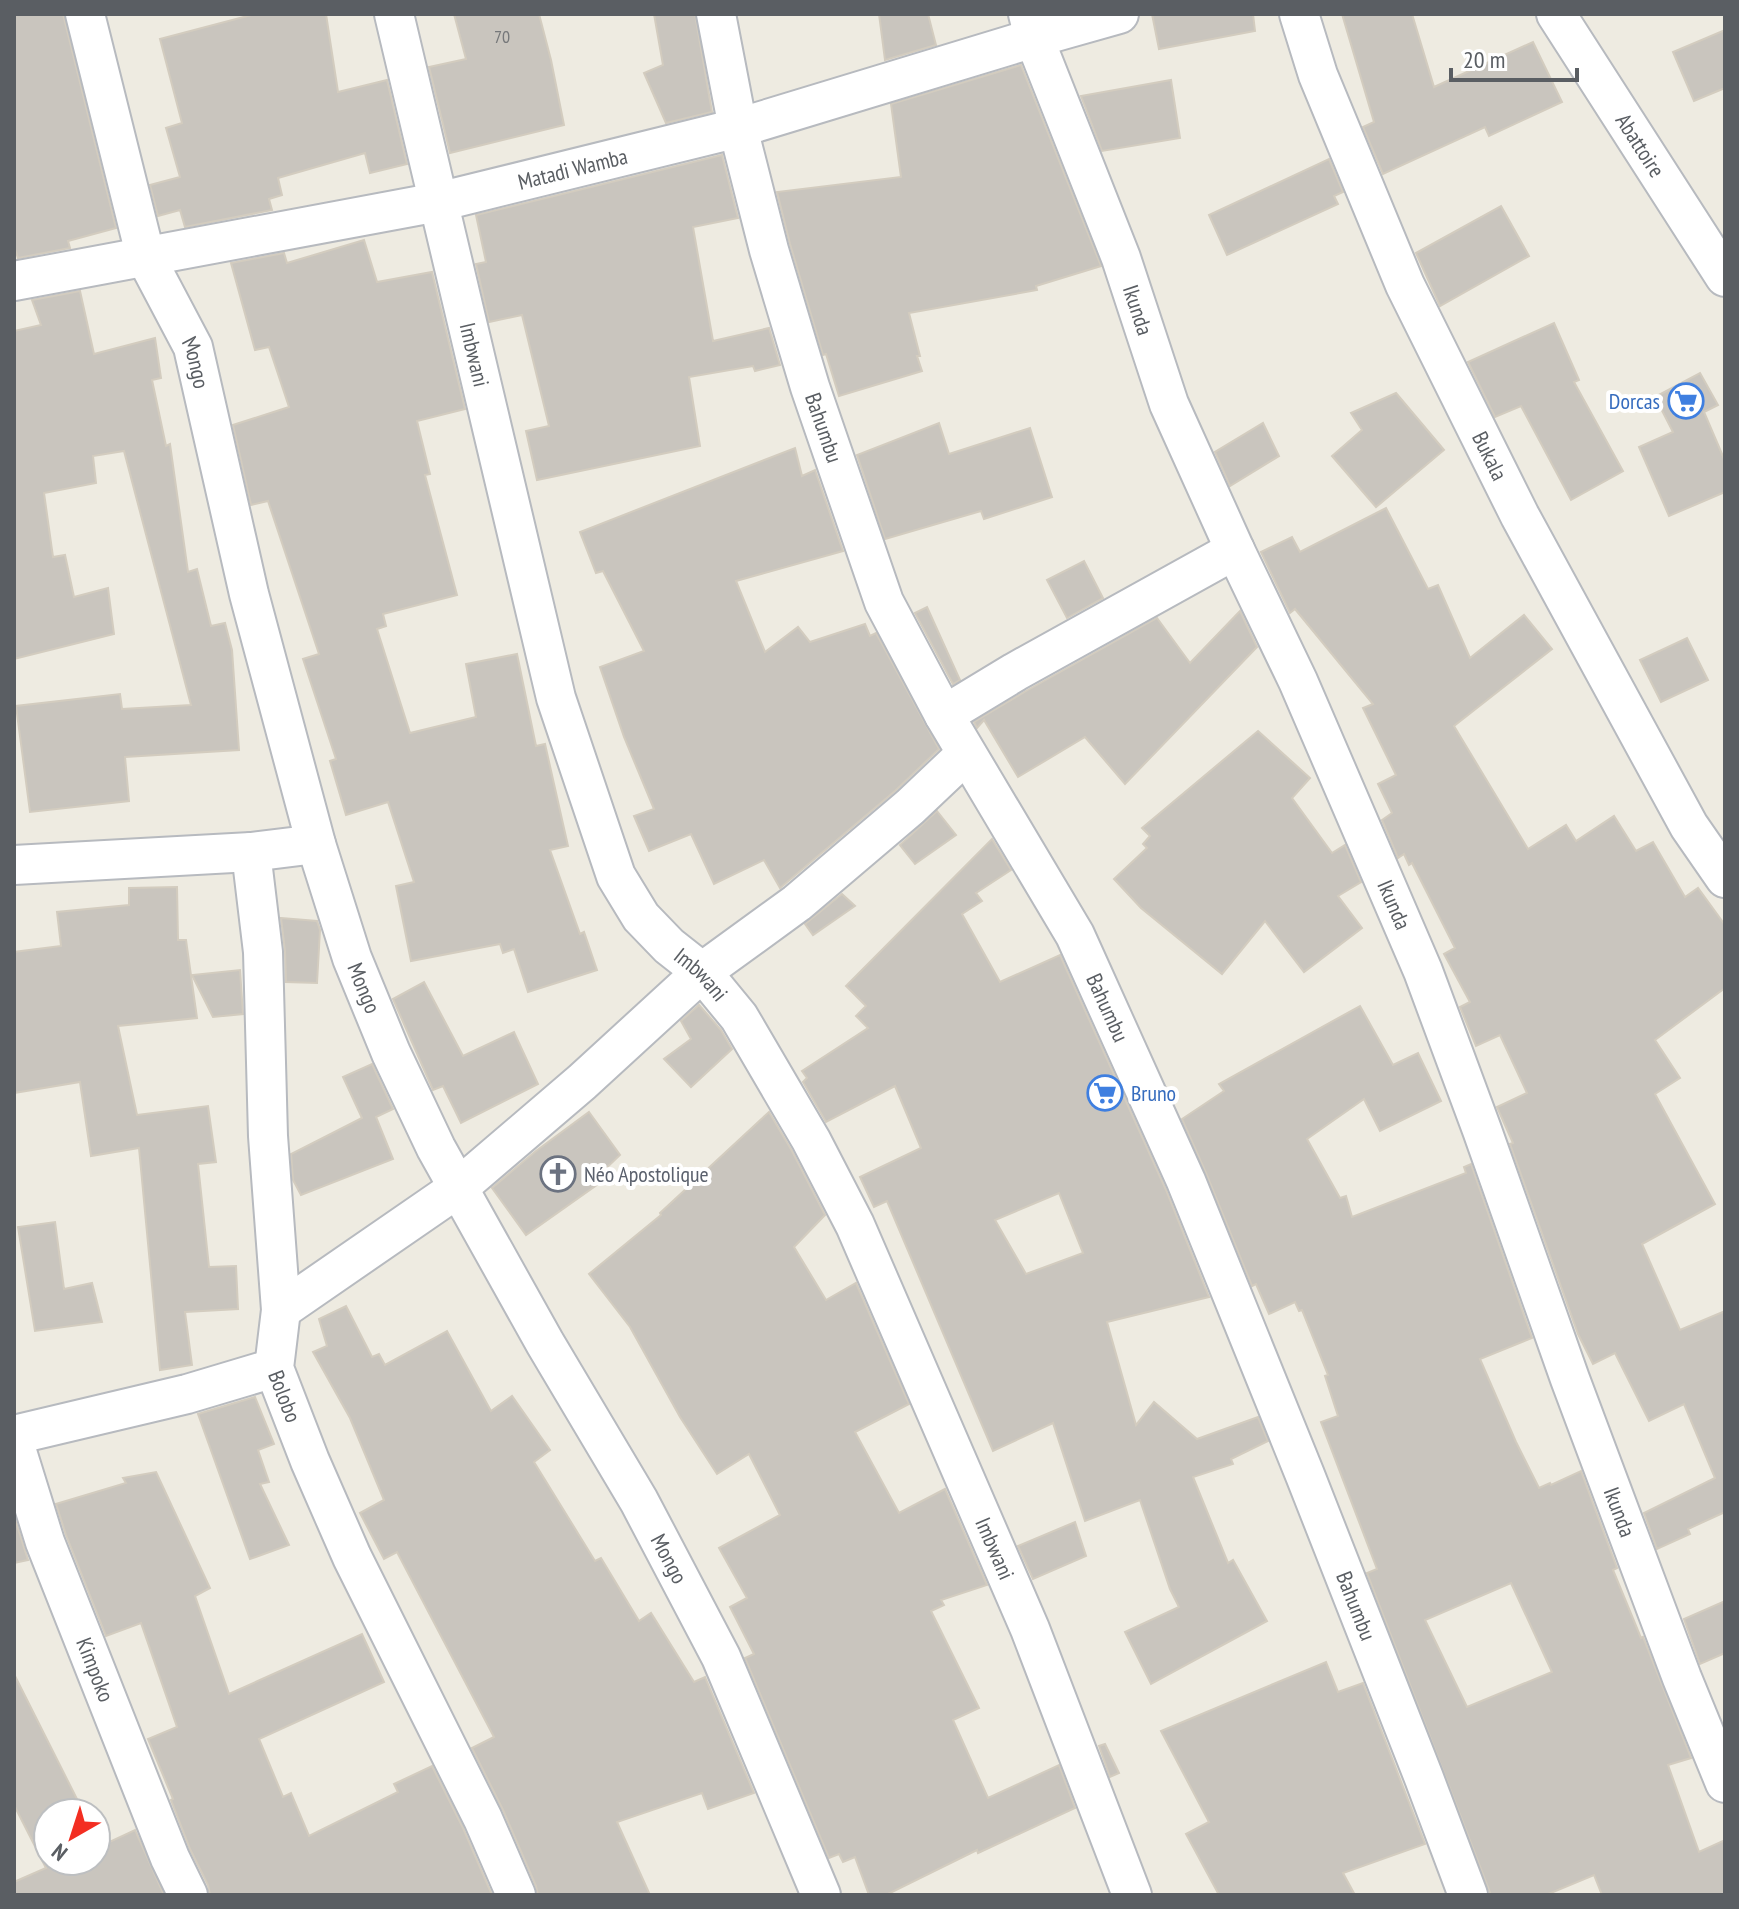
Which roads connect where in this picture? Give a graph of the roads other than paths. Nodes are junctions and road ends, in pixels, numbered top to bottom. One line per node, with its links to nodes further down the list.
1 (85, 14): 10 (street, Mongo)
2 (394, 14): 9 (street, Imbwani)
3 (716, 14): 8 (street, Bahumbu)
4 (1119, 14): 7 (street, Matadi Wamba)
5 (1299, 14): 19 (street, Bukala)
6 (1556, 14): 11 (street, Abattoire)
7 (1031, 26): 8 (street, Matadi Wamba); 13 (street, Ikunda)
8 (738, 128): 9 (street, Matadi Wamba); 14 (street, Bahumbu)
9 (438, 202): 10 (street, Matadi Wamba); 20 (street, Imbwani)
10 (146, 258): 12 (street, Matadi Wamba); 16 (street, Mongo)
11 (1725, 277)
12 (14, 281)
13 (1235, 550): 14 (street); 26 (street, Ikunda)
14 (944, 715): 15 (street, Bahumbu)
15 (966, 754): 20 (street); 31 (street, Bahumbu)
16 (316, 844): 17 (street); 21 (street, Mongo)
17 (251, 852): 18 (street); 22 (street, Bolobo)
18 (14, 865)
19 (1725, 878)
20 (702, 972): 21 (street); 30 (street, Imbwani)
21 (458, 1188): 22 (street); 29 (street, Mongo)
22 (281, 1310): 23 (street, Bolobo)
23 (274, 1368): 24 (street); 28 (street, Bolobo)
24 (14, 1435)
25 (14, 1442): 27 (street, Kimpoko)
26 (1725, 1783)
27 (188, 1895)
28 (516, 1895)
29 (821, 1895)
30 (1132, 1895)
31 (1468, 1895)

